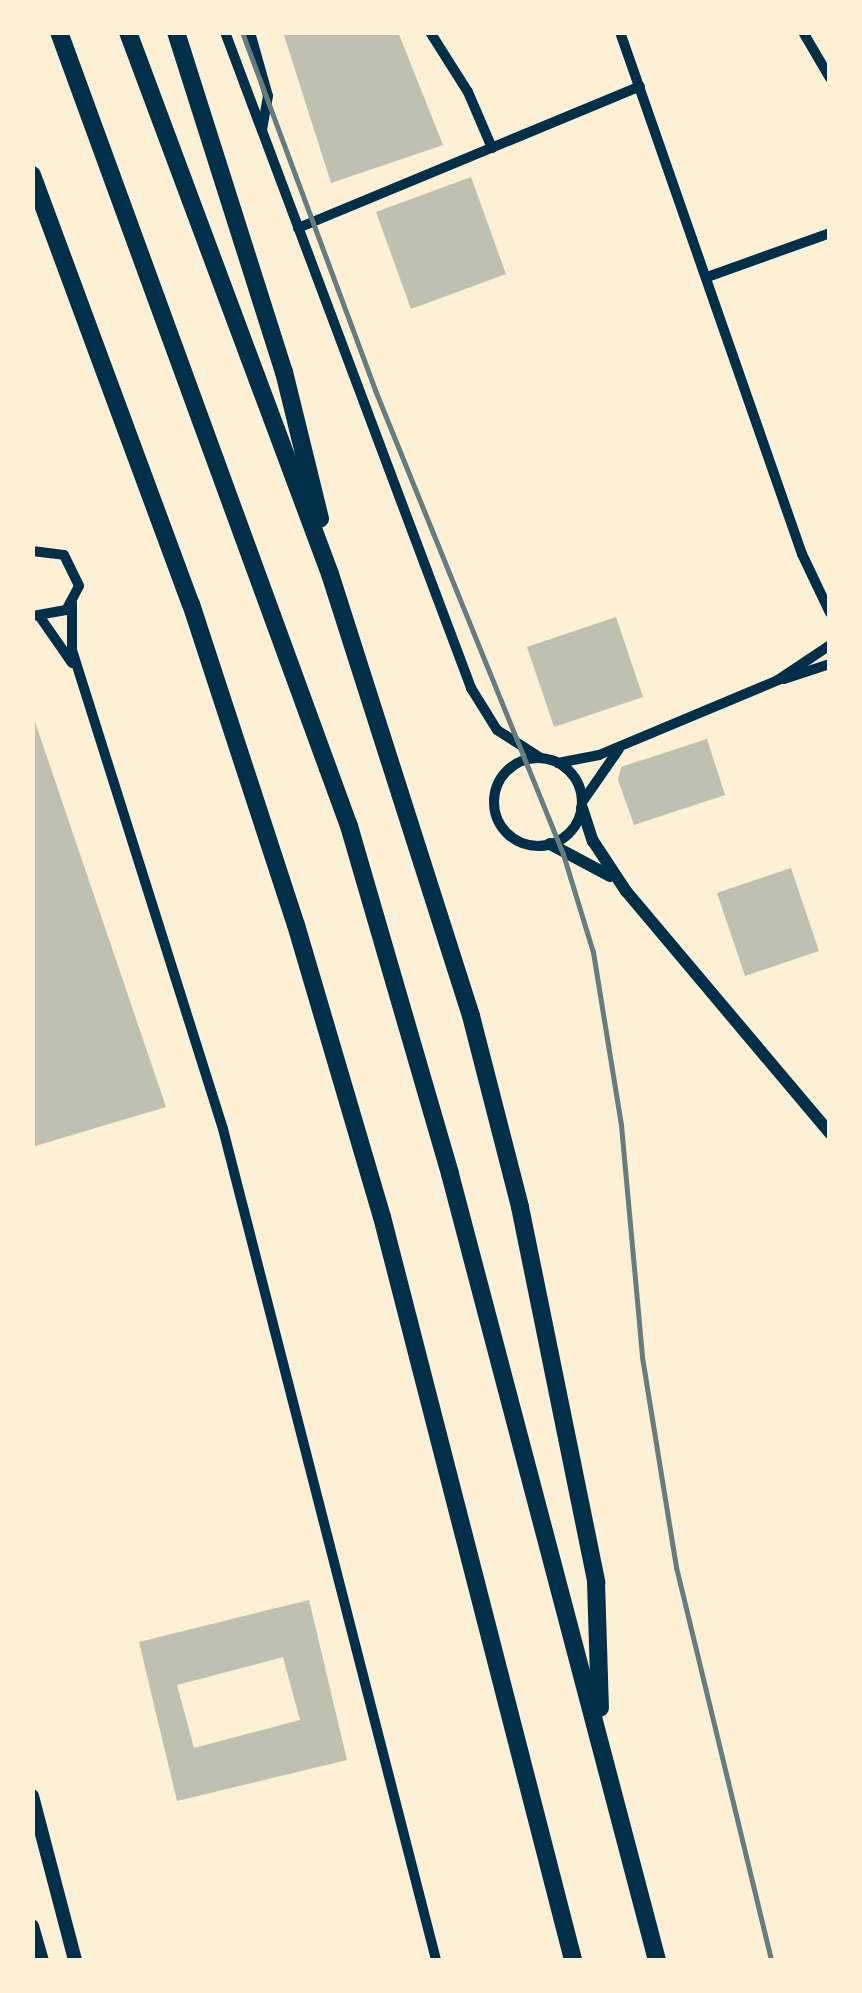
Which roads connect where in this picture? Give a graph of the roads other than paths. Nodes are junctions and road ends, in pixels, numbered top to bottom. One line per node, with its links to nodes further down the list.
1 (59, 32): 33 (highway)
2 (128, 32): 18 (highway)
3 (176, 32): 18 (highway)
4 (225, 32): 11 (street)
5 (250, 32): 11 (street)
6 (430, 32): 12 (street)
7 (620, 32): 10 (street)
8 (803, 32): 9 (street)
9 (830, 78)
10 (640, 86): 12 (street); 16 (street)
11 (262, 131): 14 (street)
12 (492, 148): 14 (street)
13 (32, 175): 39 (highway)
14 (298, 228): 27 (street)
15 (830, 233): 16 (street)
16 (710, 276): 20 (street)
17 (32, 551): 19 (street)
18 (330, 574): 33 (highway)
19 (72, 603): 21 (street); 25 (street)
20 (830, 613)
21 (36, 617): 25 (street)
22 (830, 645): 24 (street)
23 (830, 664): 24 (street)
24 (778, 680): 26 (street)
25 (83, 681): 38 (street)
26 (624, 744): 28 (street); 29 (street)
27 (541, 758): 28 (street); 30 (street)
28 (558, 762): 29 (street)
29 (582, 805): 30 (street); 31 (street)
30 (550, 844): 31 (street)
31 (626, 891): 32 (street)
32 (830, 1132)
33 (600, 1734): 40 (highway)
34 (32, 1796): 37 (main road)
35 (32, 1926): 36 (main road)
36 (42, 1960)
37 (75, 1960)
38 (436, 1960)
39 (573, 1960)
40 (656, 1960)

